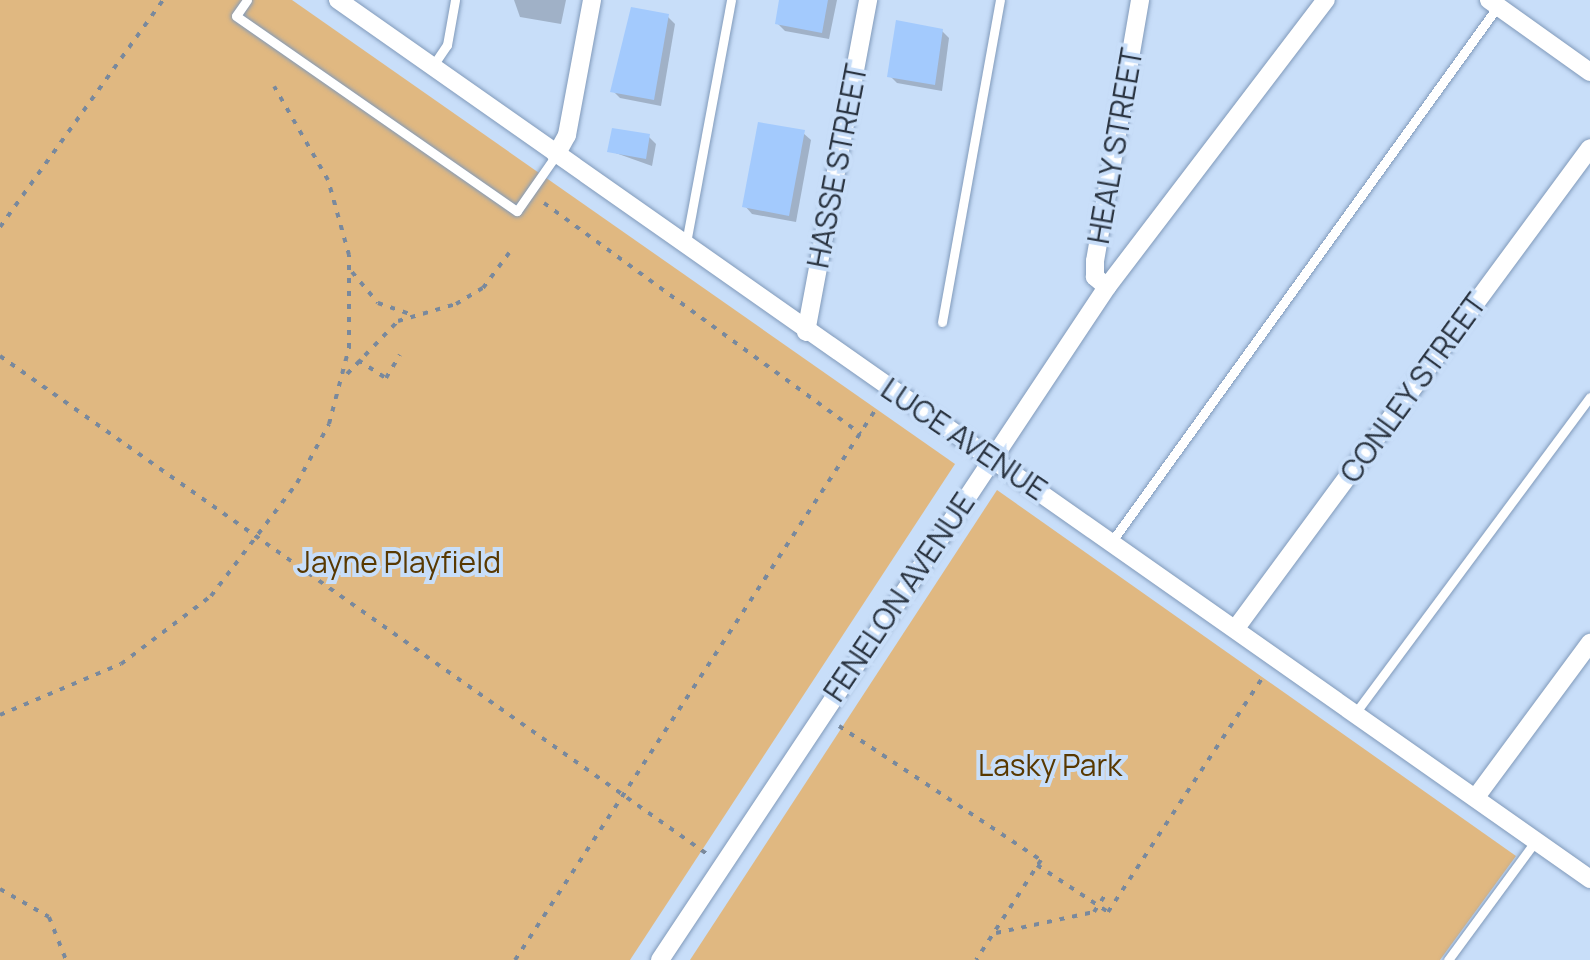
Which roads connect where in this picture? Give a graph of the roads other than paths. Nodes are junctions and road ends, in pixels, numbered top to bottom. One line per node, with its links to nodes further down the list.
1 (247, 0): 14 (lane)
2 (338, 0): 11 (street, LUCE AVENUE)
3 (456, 0): 11 (lane)
4 (592, 0): 14 (street)
5 (731, 0): 15 (lane)
6 (868, 0): 18 (street, HASSE STREET)
7 (1000, 0): 17 (lane)
8 (1140, 0): 16 (street, HEALY STREET)
9 (1326, 0): 16 (street, FENELON AVENUE)
10 (1497, 2): 12 (street); 21 (lane)
11 (432, 67): 14 (street, LUCE AVENUE)
12 (1590, 72)
13 (1590, 148): 22 (street, CONLEY STREET)
14 (556, 155): 15 (street, LUCE AVENUE)
15 (685, 246): 18 (street, LUCE AVENUE)
16 (1107, 287): 20 (street, FENELON AVENUE)
17 (942, 322)
18 (806, 332): 20 (street, LUCE AVENUE)
19 (1590, 397): 24 (lane)
20 (991, 458): 21 (street, LUCE AVENUE); 28 (street, FENELON AVENUE)
21 (1112, 541): 22 (street, LUCE AVENUE)
22 (1236, 628): 24 (street, LUCE AVENUE)
23 (1590, 643): 25 (street)
24 (1356, 712): 25 (street, LUCE AVENUE)
25 (1476, 797): 26 (street, LUCE AVENUE)
26 (1536, 840): 27 (street, LUCE AVENUE); 29 (lane)
27 (1590, 879)
28 (660, 960)
29 (1448, 960)

